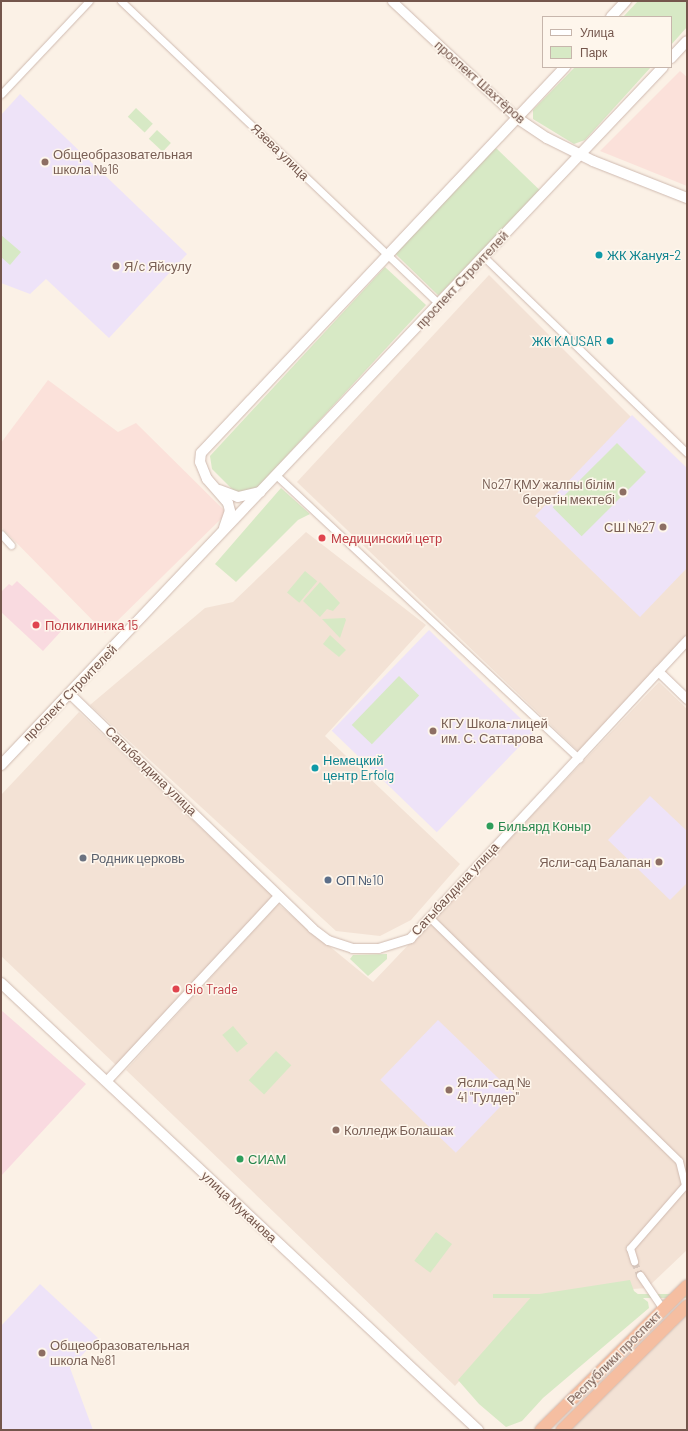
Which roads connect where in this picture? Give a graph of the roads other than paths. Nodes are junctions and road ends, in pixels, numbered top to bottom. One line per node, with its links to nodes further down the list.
1 (89, 1): 10 (street)
2 (121, 1): 14 (street, Язева улица)
3 (392, 1): 11 (street, проспект Шахтёров)
4 (626, 1): 5 (main road)
5 (612, 16)
6 (687, 41): 7 (main road)
7 (672, 57)
8 (564, 68): 11 (main road, проспект Строителей)
9 (662, 68): 12 (main road, проспект Строителей)
10 (1, 94)
11 (517, 118): 12 (main road, проспект Шахтёров); 14 (main road, проспект Строителей)
12 (580, 155): 13 (main road, проспект Шахтёров); 15 (main road, проспект Строителей)
13 (687, 198)
14 (386, 254): 16 (street, Язева улица); 19 (main road, проспект Строителей)
15 (484, 257): 16 (main road, проспект Строителей); 17 (street)
16 (439, 304): 18 (main road, проспект Строителей)
17 (687, 453)
18 (276, 475): 20 (main road, проспект Строителей); 28 (street)
19 (215, 488): 20 (main road); 22 (main road, проспект Строителей)
20 (261, 492): 22 (main road, проспект Строителей)
21 (1, 534): 23 (street)
22 (222, 534): 26 (main road, проспект Строителей)
23 (11, 545)
24 (687, 640): 25 (street, Сатыбалдина улица)
25 (658, 671): 27 (street); 28 (street, Сатыбалдина улица)
26 (70, 694): 29 (main road, проспект Строителей); 30 (street, Сатыбалдина улица)
27 (687, 699)
28 (579, 759): 31 (street, Сатыбалдина улица)
29 (1, 765)
30 (278, 896): 31 (street, Сатыбалдина улица); 33 (street)
31 (429, 917): 34 (street)
32 (1, 984): 33 (main road, улица Муканова)
33 (106, 1081): 39 (main road, улица Муканова)
34 (634, 1261)
35 (640, 1275): 38 (street)
36 (687, 1286): 38 (highway, Республики проспект)
37 (687, 1306): 41 (highway, Республики проспект)
38 (663, 1309): 40 (highway, Республики проспект)
39 (478, 1430)
40 (541, 1430)
41 (562, 1430)

